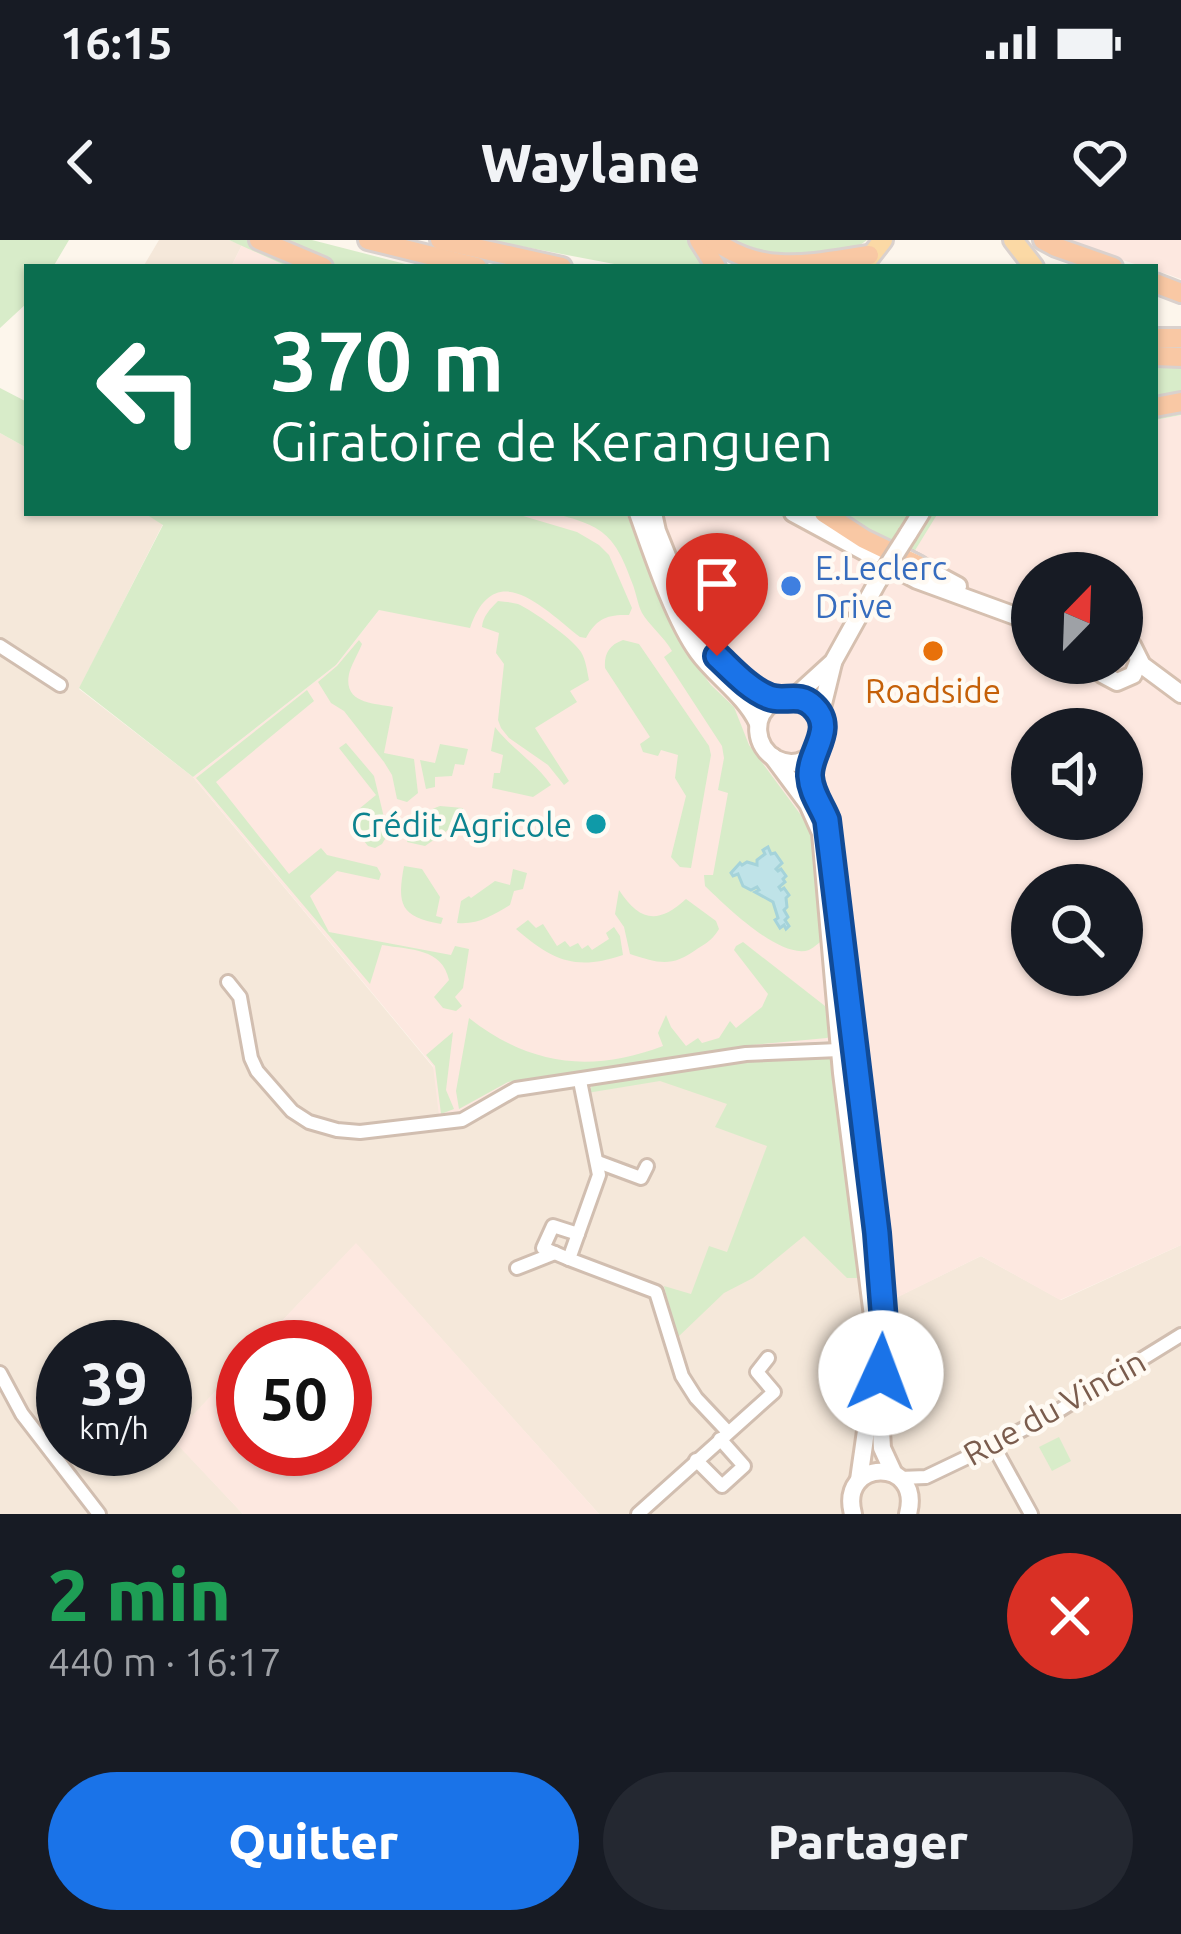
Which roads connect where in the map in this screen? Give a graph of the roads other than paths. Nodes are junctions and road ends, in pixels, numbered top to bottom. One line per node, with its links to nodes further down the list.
1 (259, 240): 8 (highway)
2 (368, 240): 9 (highway)
3 (440, 240): 10 (highway)
4 (714, 240): 7 (highway)
5 (1013, 240): 11 (main road)
6 (1043, 240): 12 (highway)
7 (871, 254)
8 (316, 264)
9 (465, 264)
10 (548, 264)
11 (1032, 264)
12 (1104, 264)
13 (639, 516): 33 (main road)
14 (654, 516): 30 (main road)
15 (799, 516): 19 (main road)
16 (829, 516): 20 (highway)
17 (839, 516): 20 (main road)
18 (920, 516): 25 (main road, bridge)
19 (856, 547): 21 (main road); 23 (main road)
20 (918, 565): 21 (main road)
21 (958, 586): 22 (main road)
22 (1011, 605)
23 (1011, 614)
24 (0, 646): 28 (street)
25 (833, 662): 30 (main road); 32 (main road)
26 (1143, 663): 29 (main road)
27 (1143, 684): 31 (main road)
28 (60, 685)
29 (1181, 694)
30 (785, 699): 32 (main road); 33 (main road)
31 (1181, 704)
32 (820, 716): 34 (main road)
33 (758, 723): 35 (main road)
34 (813, 754): 35 (main road); 50 (main road)
35 (773, 758): 37 (main road)
36 (228, 982): 38 (street)
37 (839, 1050): 38 (street); 52 (main road)
38 (580, 1081): 39 (street)
39 (598, 1162): 40 (street); 41 (street)
40 (647, 1166)
41 (578, 1234): 42 (street); 42 (street)
42 (562, 1256): 43 (street); 47 (street)
43 (517, 1268)
44 (1181, 1335): 48 (street, Rue du Vincin)
45 (768, 1358): 47 (street)
46 (0, 1373): 55 (street)
47 (724, 1436): 49 (street); 49 (street)
48 (993, 1445): 51 (street, Rue du Vincin); 57 (street)
49 (697, 1460): 56 (street)
50 (897, 1476): 51 (street, Rue du Vincin); 52 (main road); 54 (main road)
51 (926, 1478): 54 (street, Rue du Vincin)
52 (859, 1480): 53 (main road)
53 (847, 1510)
54 (909, 1511)
55 (99, 1514)
56 (638, 1514)
57 (1030, 1514)

